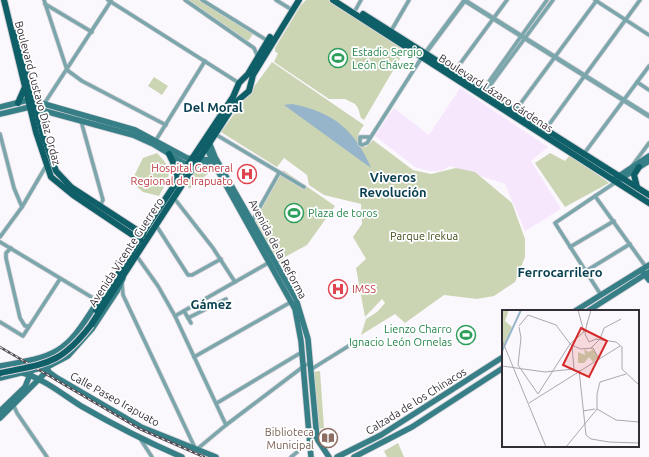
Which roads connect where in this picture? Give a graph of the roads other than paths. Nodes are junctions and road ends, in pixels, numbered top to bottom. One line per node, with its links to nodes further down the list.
1 (4, 0): 40 (main road, Boulevard Gustavo Díaz Ordaz)
2 (7, 0): 45 (main road, Boulevard Gustavo Díaz Ordaz)
3 (185, 0): 29 (street)
4 (202, 0): 27 (street)
5 (276, 0): 19 (street)
6 (300, 0): 19 (main road)
7 (333, 0): 28 (main road, Boulevard Lázaro Cárdenas)
8 (340, 0): 20 (main road, Boulevard Lázaro Cárdenas)
9 (361, 0): 20 (street)
10 (409, 0): 23 (street)
11 (465, 0): 21 (street); 28 (street)
12 (507, 0): 21 (street)
13 (547, 0): 26 (street)
14 (553, 0): 26 (street)
15 (596, 0): 22 (street); 30 (street)
16 (640, 0): 22 (street)
17 (110, 1): 24 (street); 31 (street)
18 (44, 2): 24 (street); 33 (street)
19 (292, 5): 27 (main road, Avenida Vicente Guerrero); 39 (main road, Avenida Vicente Guerrero)
20 (356, 9): 23 (main road, Boulevard Lázaro Cárdenas)
21 (493, 18): 26 (street); 34 (street)
22 (626, 20): 25 (street); 35 (street)
23 (391, 31): 28 (main road, Boulevard Lázaro Cárdenas)
24 (92, 32): 33 (street)
25 (649, 35)
26 (524, 36): 30 (street); 42 (street)
27 (268, 41): 29 (main road, Avenida Vicente Guerrero)
28 (423, 55): 34 (main road, Boulevard Lázaro Cárdenas); 59 (street); 74 (main road, Boulevard Lázaro Cárdenas)
29 (258, 57): 36 (main road, Avenida Vicente Guerrero)
30 (556, 57): 35 (street); 51 (street)
31 (205, 60): 38 (street); 55 (street)
32 (649, 66): 37 (street)
33 (67, 70): 48 (street); 55 (street)
34 (454, 72): 42 (main road, Boulevard Lázaro Cárdenas)
35 (586, 76): 46 (street); 56 (street)
36 (244, 78): 38 (main road, Avenida Vicente Guerrero); 39 (main road)
37 (637, 82): 43 (street); 46 (street)
38 (239, 83): 41 (main road, Avenida Vicente Guerrero)
39 (252, 84): 44 (main road, Avenida Vicente Guerrero)
40 (25, 86): 45 (main road, Boulevard Gustavo Díaz Ordaz); 47 (main road)
41 (236, 90): 44 (main road); 61 (main road, Avenida Vicente Guerrero)
42 (485, 90): 51 (main road, Boulevard Lázaro Cárdenas)
43 (649, 90)
44 (243, 96): 58 (main road, Avenida Vicente Guerrero)
45 (31, 100): 47 (main road); 48 (main road); 50 (main road, Boulevard Gustavo Díaz Ordaz)
46 (624, 101): 53 (street); 64 (street)
47 (18, 103): 49 (main road)
48 (44, 104): 60 (main road)
49 (0, 106)
50 (33, 108): 52 (main road); 54 (main road); 69 (main road, Boulevard Gustavo Díaz Ordaz); 82 (main road, Boulevard Gustavo Díaz Ordaz)
51 (515, 111): 56 (main road, Boulevard Lázaro Cárdenas)
52 (0, 114)
53 (649, 116)
54 (81, 121): 63 (main road); 82 (street)
55 (166, 125): 60 (street)
56 (545, 130): 64 (main road, Boulevard Lázaro Cárdenas)
57 (0, 134): 83 (street)
58 (215, 134): 61 (main road, Avenida Vicente Guerrero); 73 (street)
59 (370, 137)
60 (156, 140): 67 (main road)
61 (207, 143): 67 (main road, Avenida Vicente Guerrero); 68 (main road, Avenida de la Reforma); 72 (main road, Avenida de la Reforma)
62 (649, 143): 70 (street)
63 (169, 154): 67 (main road); 77 (main road)
64 (584, 155): 74 (main road, Boulevard Lázaro Cárdenas)
65 (649, 156): 70 (main road)
66 (649, 161): 71 (main road)
67 (193, 162): 68 (main road); 72 (main road); 77 (main road, Avenida Vicente Guerrero); 80 (main road, Avenida Vicente Guerrero)
68 (212, 162): 72 (main road, Avenida de la Reforma)
69 (46, 166): 83 (street); 89 (main road, Boulevard Gustavo Díaz Ordaz)
70 (631, 167): 74 (main road)
71 (639, 167): 74 (main road); 76 (main road)
72 (220, 170): 84 (main road, Avenida de la Reforma); 87 (main road, Avenida de la Reforma)
73 (279, 173): 75 (street); 84 (street)
74 (616, 180): 76 (main road, Boulevard Lázaro Cárdenas); 79 (street); 81 (main road, Boulevard Lázaro Cárdenas)
75 (304, 187)
76 (637, 187): 78 (main road, Boulevard Lázaro Cárdenas)
77 (173, 189): 89 (main road, Avenida Vicente Guerrero)
78 (649, 194)
79 (595, 196): 85 (street); 92 (street)
80 (174, 198): 86 (main road, Avenida Vicente Guerrero); 95 (street)
81 (649, 203)
82 (100, 206): 89 (main road, Boulevard Gustavo Díaz Ordaz)
83 (22, 207): 88 (street)
84 (253, 221): 87 (street); 96 (main road, Avenida de la Reforma)
85 (614, 222): 91 (street); 92 (street)
86 (156, 225): 94 (main road, Avenida Vicente Guerrero); 95 (street)
87 (249, 227): 96 (main road, Avenida de la Reforma)
88 (0, 237)
89 (142, 237): 101 (main road, Avenida Vicente Guerrero)
90 (0, 242): 93 (street)
91 (630, 244): 97 (street); 98 (street)
92 (570, 247): 98 (street)
93 (11, 248): 102 (street); 117 (street)
94 (136, 255): 101 (main road, Avenida Vicente Guerrero); 112 (street)
95 (221, 259): 104 (street)
96 (272, 261): 99 (main road, Avenida de la Reforma); 100 (main road, Avenida de la Reforma); 104 (street)
97 (647, 270): 103 (main road); 105 (main road); 110 (main road)
98 (586, 271): 105 (street)
99 (281, 272): 100 (main road); 107 (main road, Avenida de la Reforma)
100 (274, 273): 107 (main road, Avenida de la Reforma)
101 (122, 276): 108 (main road); 116 (main road, Avenida Vicente Guerrero); 128 (main road); 155 (street)
102 (60, 279): 108 (street); 117 (street)
103 (649, 280)
104 (235, 282): 111 (street)
105 (601, 295): 109 (main road)
106 (226, 299): 113 (street)
107 (293, 300): 118 (main road, Avenida de la Reforma); 119 (main road, Avenida de la Reforma); 123 (street)
108 (98, 301): 122 (main road)
109 (577, 310)
110 (589, 310)
111 (184, 311): 112 (street); 113 (street)
112 (175, 316): 123 (street)
113 (188, 318): 115 (street)
114 (0, 322): 117 (street)
115 (191, 323)
116 (89, 324): 131 (main road, Avenida Vicente Guerrero, bridge); 137 (main road, Avenida Vicente Guerrero, bridge)
117 (30, 326)
118 (308, 339): 119 (main road); 127 (main road, Avenida de la Reforma)
119 (301, 341): 121 (main road, Avenida de la Reforma)
120 (355, 342): 134 (street)
121 (302, 352): 130 (main road, Avenida de la Reforma); 145 (street)
122 (48, 356): 125 (main road); 128 (main road)
123 (194, 356): 145 (street)
124 (502, 358): 141 (main road, Calzada de los Chinacos)
125 (32, 360): 126 (main road); 133 (main road, Calle Paseo Irapuato); 136 (main road)
126 (20, 362): 129 (main road); 135 (main road)
127 (310, 363): 130 (street); 134 (main road, Avenida de la Reforma)
128 (54, 364): 133 (main road); 140 (main road)
129 (0, 366)
130 (304, 366): 144 (main road, Avenida de la Reforma); 149 (street)
131 (0, 369)
132 (502, 369): 143 (main road, Calzada de los Chinacos)
133 (44, 370): 136 (main road); 139 (main road); 140 (main road, Calle Paseo Irapuato)
134 (310, 370): 144 (main road, Avenida de la Reforma)
135 (23, 373): 136 (main road); 138 (main road); 142 (main road)
136 (31, 373): 139 (main road, Calle Paseo Irapuato); 142 (main road)
137 (0, 374)
138 (0, 378)
139 (38, 378): 146 (main road); 151 (main road, Calle Paseo Irapuato)
140 (57, 378): 155 (main road, Calle Paseo Irapuato)
141 (465, 382): 143 (main road); 153 (main road, Calzada de los Chinacos)
142 (24, 387): 146 (main road)
143 (470, 389): 154 (main road, Calzada de los Chinacos)
144 (310, 393): 150 (main road, Avenida de la Reforma); 152 (main road, Avenida de la Reforma)
145 (217, 403): 149 (street)
146 (10, 405): 147 (main road); 148 (main road); 158 (street)
147 (0, 410)
148 (0, 418)
149 (226, 425): 155 (street)
150 (317, 436): 152 (street); 156 (main road, Avenida de la Reforma)
151 (141, 440): 159 (street); 160 (main road, Calle Paseo Irapuato)
152 (310, 441): 162 (street); 163 (main road, Avenida de la Reforma)
153 (371, 441): 154 (main road); 157 (main road, Calzada de los Chinacos)
154 (374, 447): 165 (main road, Calzada de los Chinacos)
155 (196, 450): 161 (main road, Calle Paseo Irapuato)
156 (325, 450): 157 (main road); 164 (main road, Avenida de la Reforma)
157 (340, 456)
158 (47, 457)
159 (152, 457)
160 (182, 457)
161 (216, 457)
162 (291, 457)
163 (311, 457)
164 (329, 457)
165 (354, 457)

